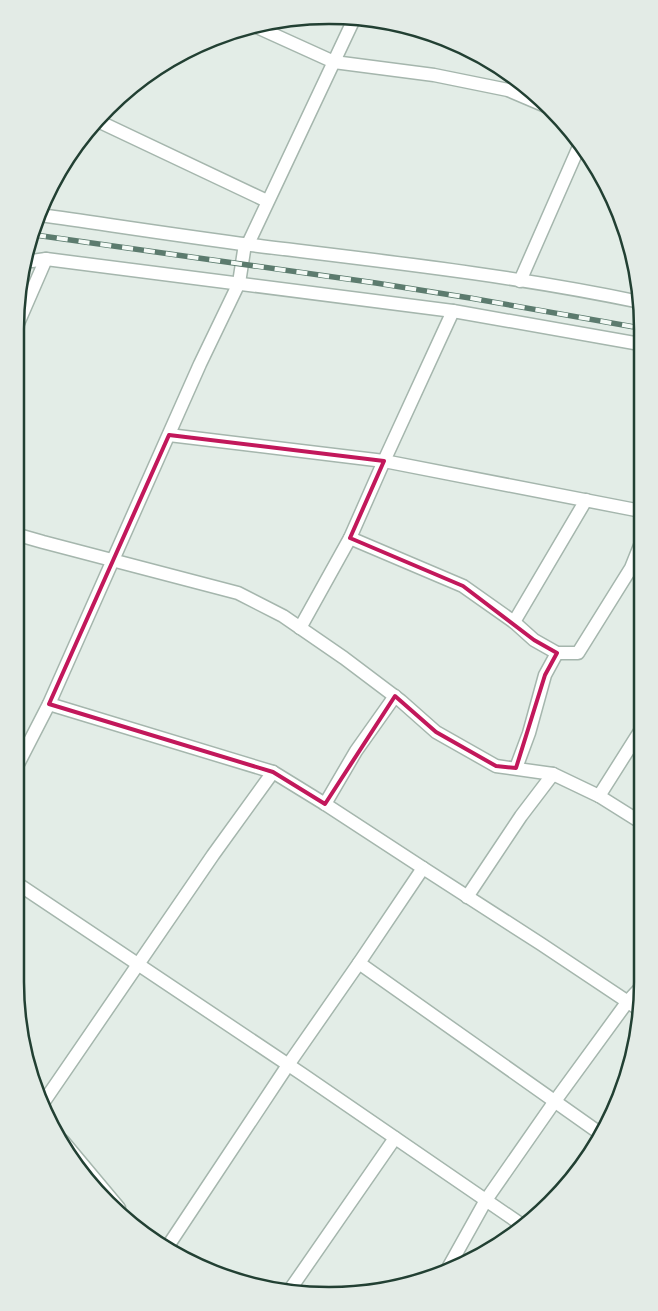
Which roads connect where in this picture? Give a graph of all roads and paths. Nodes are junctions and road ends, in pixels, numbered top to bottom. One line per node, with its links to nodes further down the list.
1 (352, 24): 3 (street)
2 (265, 31): 3 (street)
3 (334, 62): 4 (street); 7 (street)
4 (529, 99)
5 (104, 124): 7 (street)
6 (576, 150): 12 (street)
7 (267, 201): 9 (street)
8 (46, 216): 9 (street)
9 (246, 244): 12 (street); 13 (street)
10 (46, 259): 11 (street); 13 (street); 15 (street)
11 (32, 260)
12 (520, 281): 14 (street)
13 (239, 283): 16 (street); 18 (street)
14 (633, 301)
15 (24, 310)
16 (453, 311): 17 (street); 19 (street)
17 (634, 343)
18 (169, 435): 19 (street); 24 (street)
19 (384, 461): 20 (street); 23 (street)
20 (586, 500): 21 (street); 26 (street)
21 (634, 510)
22 (24, 536): 24 (street)
23 (350, 538): 26 (street); 27 (street)
24 (114, 560): 27 (street); 30 (street)
25 (634, 560): 28 (street)
26 (514, 622): 28 (street)
27 (300, 628): 29 (street)
28 (558, 652): 33 (street)
29 (395, 696): 33 (street); 37 (street)
30 (49, 704): 32 (street); 34 (street)
31 (634, 741): 36 (street)
32 (24, 753)
33 (516, 768): 35 (street)
34 (273, 772): 37 (street); 43 (street)
35 (554, 774): 36 (street); 41 (street)
36 (599, 796): 38 (street)
37 (325, 804): 39 (street)
38 (634, 818)
39 (423, 868): 41 (street); 42 (street)
40 (24, 888): 43 (street)
41 (467, 897): 45 (street)
42 (358, 963): 47 (street); 49 (street)
43 (138, 964): 47 (street); 48 (street)
44 (634, 995): 45 (street)
45 (628, 1001): 46 (street); 49 (street)
46 (634, 1005)
47 (288, 1065): 51 (street); 54 (street)
48 (47, 1098)
49 (555, 1101): 50 (street); 52 (street)
50 (596, 1130)
51 (395, 1138): 52 (street); 56 (street)
52 (486, 1200): 53 (street); 55 (street)
53 (517, 1222)
54 (170, 1243)
55 (452, 1261)
56 (293, 1285)

